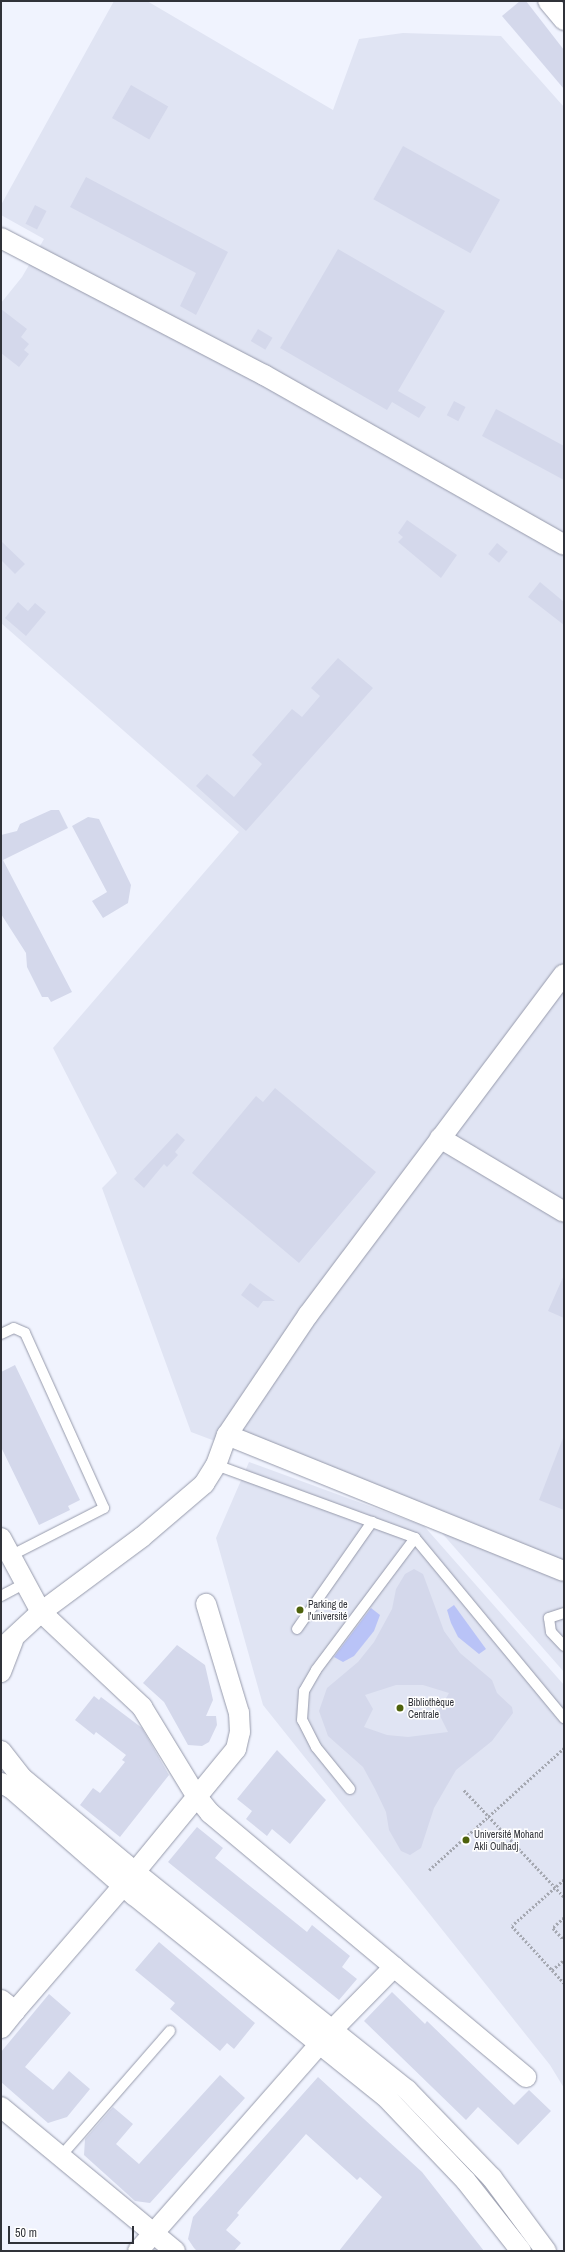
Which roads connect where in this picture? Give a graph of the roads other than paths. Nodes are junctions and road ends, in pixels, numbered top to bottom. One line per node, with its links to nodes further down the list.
1 (548, 1): 2 (street)
2 (564, 20)
3 (1, 238): 4 (street)
4 (564, 545)
5 (564, 974): 6 (street)
6 (440, 1138): 7 (street); 9 (street)
7 (564, 1212)
8 (1, 1334): 14 (lane)
9 (227, 1435): 10 (street); 15 (street)
10 (216, 1465): 11 (lane); 19 (street)
11 (372, 1522): 13 (lane); 21 (lane)
12 (1, 1538): 14 (street)
13 (415, 1538): 25 (lane); 28 (lane)
14 (10, 1556): 16 (street)
15 (564, 1571)
16 (24, 1584): 17 (lane); 19 (street)
17 (1, 1596)
18 (206, 1604): 29 (street)
19 (41, 1612): 22 (street); 29 (street)
20 (564, 1613): 23 (lane)
21 (297, 1629)
22 (7, 1644): 24 (street)
23 (564, 1646)
24 (1, 1672)
25 (564, 1718)
26 (1, 1751): 30 (street)
27 (1, 1783): 30 (street)
28 (350, 1789)
29 (196, 1797): 30 (street); 31 (street)
30 (129, 1879): 32 (street); 34 (street); 36 (street)
31 (394, 1966): 34 (street); 37 (street)
32 (8, 2006): 33 (street)
33 (1, 2028)
34 (332, 2030): 36 (street); 44 (street)
35 (170, 2031): 39 (lane)
36 (320, 2045): 40 (street); 43 (street)
37 (526, 2077)
38 (1, 2107): 39 (street)
39 (61, 2156): 40 (street)
40 (154, 2233): 41 (street); 42 (street)
41 (138, 2251)
42 (175, 2251)
43 (521, 2251)
44 (546, 2251)

